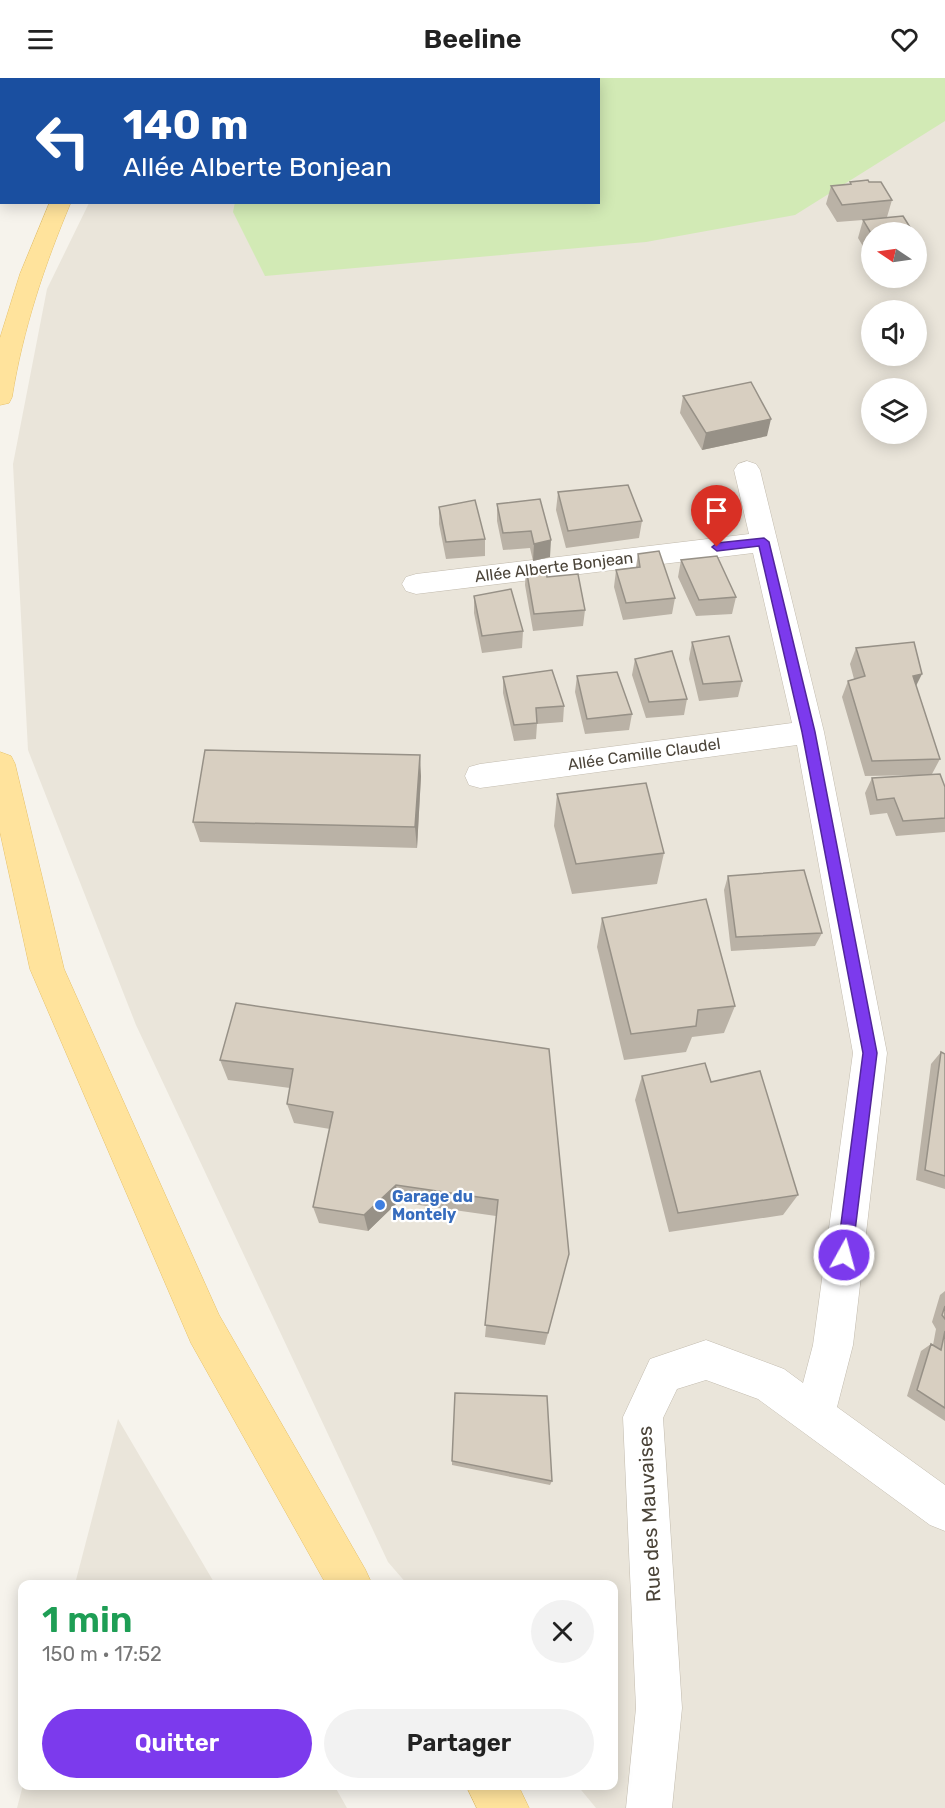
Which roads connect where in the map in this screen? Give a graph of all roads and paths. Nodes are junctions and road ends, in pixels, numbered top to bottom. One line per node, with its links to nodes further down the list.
1 (60, 204): 2 (main road)
2 (0, 397)
3 (747, 470): 4 (street)
4 (764, 542): 5 (street, Allée Alberte Bonjean); 6 (street)
5 (416, 584)
6 (808, 732): 8 (street, Allée Camille Claudel); 9 (street)
7 (0, 764): 11 (main road)
8 (480, 776)
9 (815, 1416): 10 (street, Rue des Mauvaises); 14 (street, Rue des Mauvaises)
10 (945, 1510)
11 (348, 1580)
12 (493, 1790): 13 (main road)
13 (506, 1808)
14 (649, 1808)

